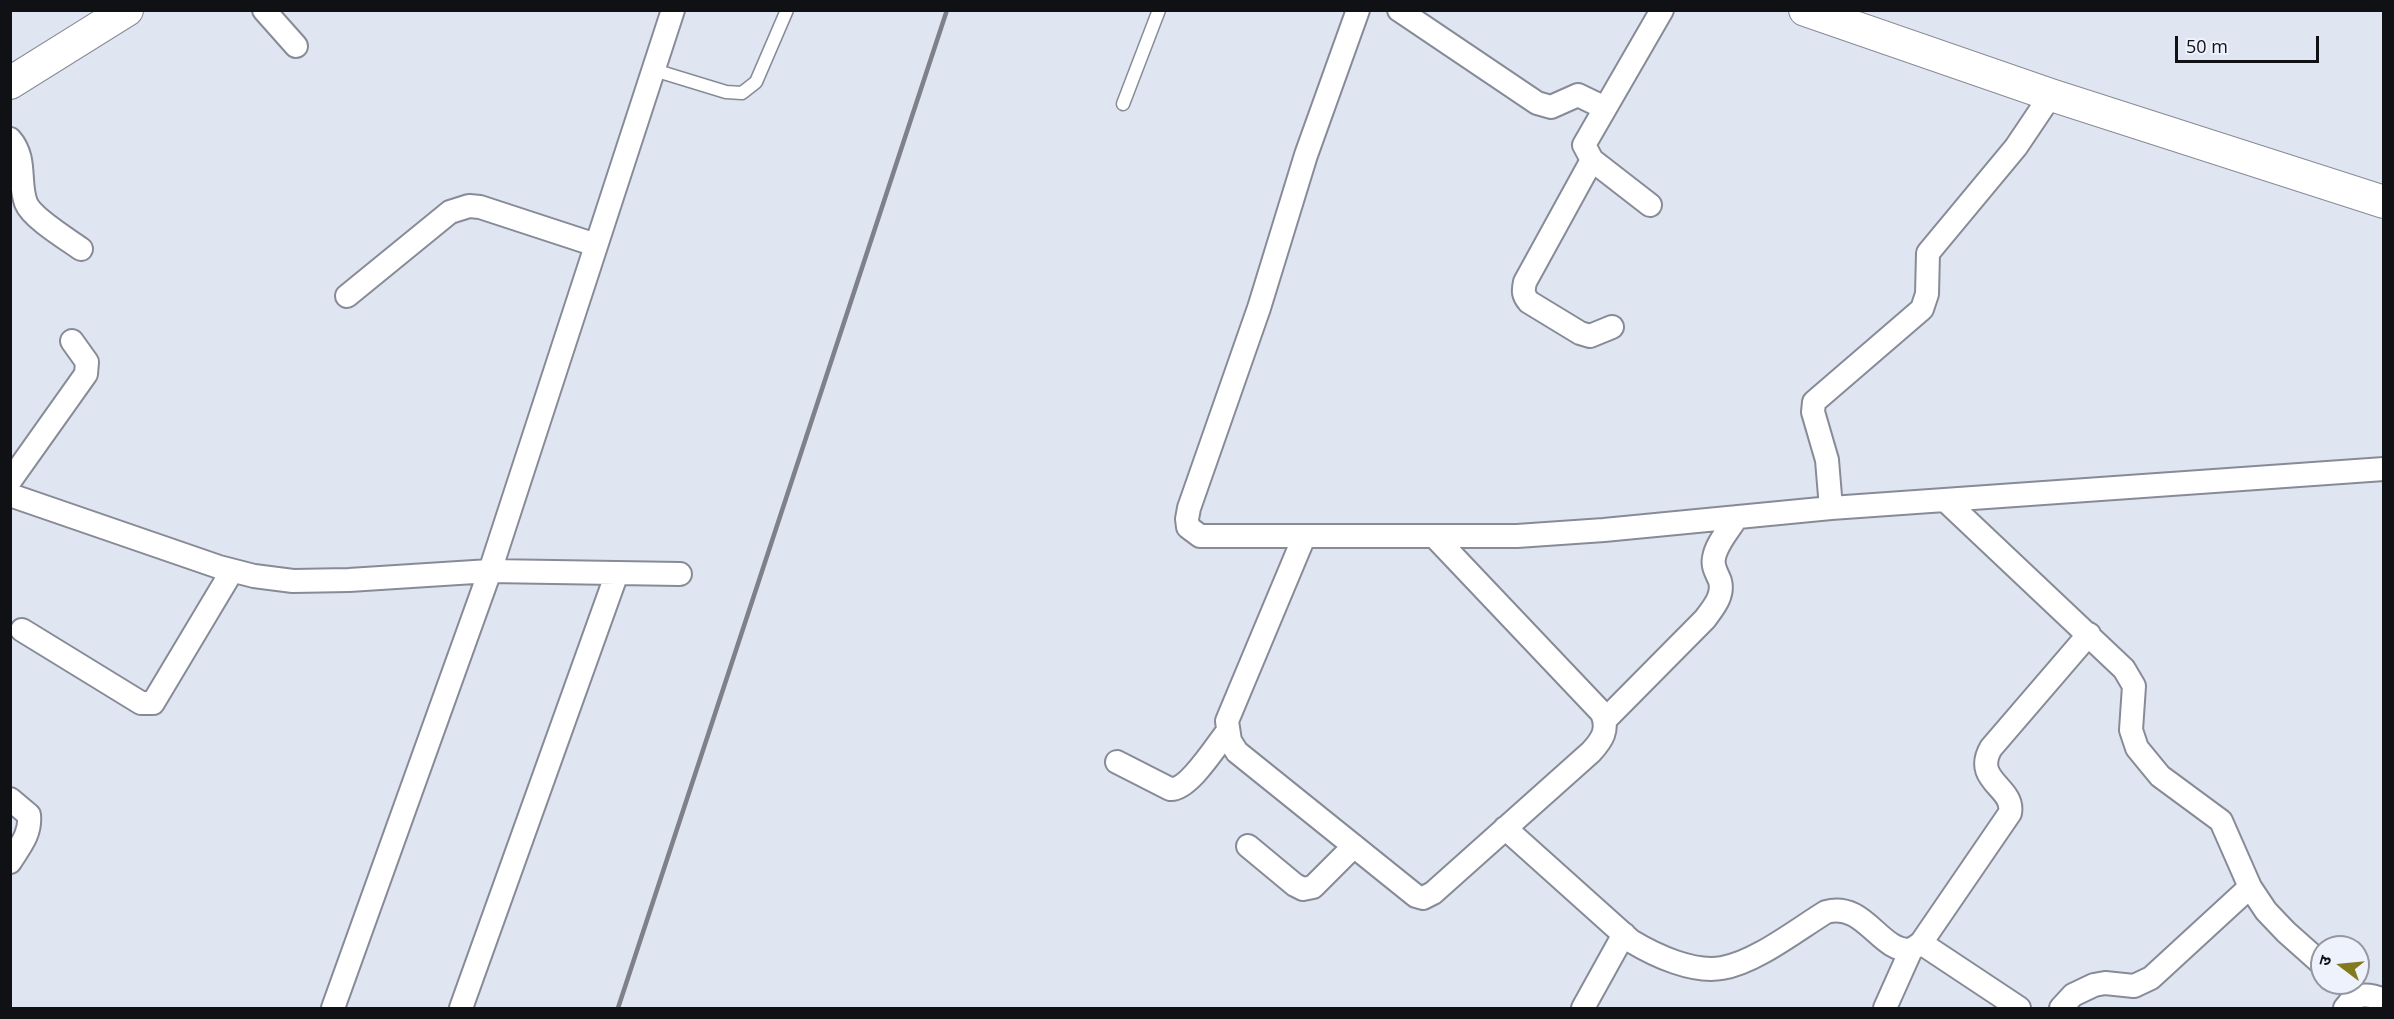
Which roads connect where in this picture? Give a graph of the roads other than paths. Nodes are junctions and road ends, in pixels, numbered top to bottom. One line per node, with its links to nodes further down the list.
1 (128, 10): 12 (main road)
2 (264, 10): 10 (street)
3 (673, 10): 11 (street)
4 (787, 10): 11 (lane)
5 (1159, 10): 14 (lane)
6 (1358, 10): 31 (street)
7 (1399, 10): 15 (street)
8 (1662, 10): 15 (street)
9 (1818, 12): 13 (main road)
10 (296, 46)
11 (654, 70): 20 (street)
12 (10, 83)
13 (2051, 95): 18 (main road); 29 (street)
14 (1124, 104)
15 (1605, 108): 17 (street)
16 (10, 139): 21 (street)
17 (1592, 160): 19 (street); 23 (street)
18 (2384, 202)
19 (1650, 205)
20 (596, 245): 22 (street); 34 (street)
21 (81, 249)
22 (346, 296)
23 (1612, 327)
24 (72, 341): 26 (street)
25 (2384, 469): 28 (street)
26 (10, 481)
27 (10, 495): 33 (street)
28 (1945, 500): 29 (street); 38 (street)
29 (1831, 508): 30 (street)
30 (1737, 518): 32 (street); 39 (street)
31 (1304, 537): 32 (street); 40 (street)
32 (1435, 537): 39 (street)
33 (232, 570): 34 (street); 37 (street)
34 (490, 571): 35 (street); 53 (street)
35 (617, 573): 36 (street); 54 (street)
36 (680, 574)
37 (22, 630)
38 (2089, 634): 47 (street); 49 (street)
39 (1605, 720): 43 (street)
40 (1227, 732): 41 (street); 45 (street)
41 (1117, 762)
42 (10, 799): 46 (street)
43 (1505, 828): 45 (street); 48 (street)
44 (1248, 846): 45 (street)
45 (1354, 846)
46 (10, 862)
47 (2250, 887): 50 (street); 58 (street)
48 (1624, 934): 49 (street); 55 (street)
49 (1916, 946): 56 (street); 57 (street)
50 (2310, 953)
51 (2349, 996): 52 (street)
52 (2384, 1000)
53 (333, 1008)
54 (461, 1008)
55 (1583, 1008)
56 (1885, 1008)
57 (2019, 1008)
58 (2061, 1008)

